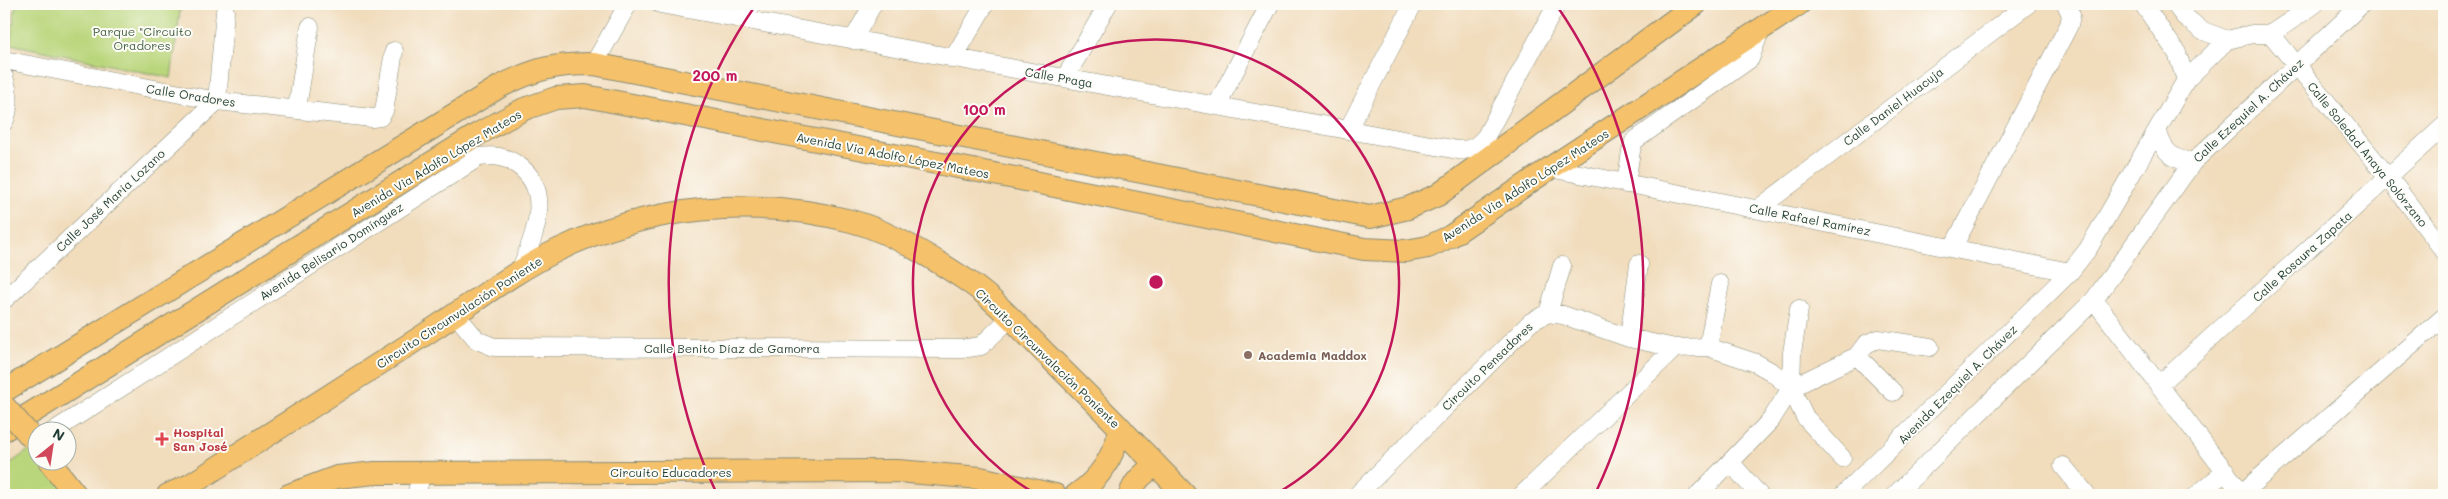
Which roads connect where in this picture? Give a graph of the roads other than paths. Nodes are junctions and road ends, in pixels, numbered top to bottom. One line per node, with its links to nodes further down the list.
1 (628, 4): 28 (street)
2 (660, 4): 19 (street, Calle Praga)
3 (752, 4): 19 (street)
4 (873, 4): 23 (street)
5 (985, 4): 26 (street)
6 (1108, 4): 31 (street)
7 (1270, 4): 34 (street)
8 (1413, 4): 38 (street)
9 (1557, 4): 40 (street)
10 (1696, 4): 43 (main road)
11 (1799, 4): 21 (main road, Avenida Via Adolfo López Mateos)
12 (2028, 4): 47 (street, Calle Daniel Huacuja)
13 (2066, 4): 48 (street)
14 (2143, 4): 32 (street)
15 (2175, 4): 24 (street)
16 (2315, 4): 22 (street)
17 (2362, 4): 29 (street, Calle Ezequiel A. Chávez)
18 (225, 10): 33 (street)
19 (743, 20): 23 (street, Calle Praga)
20 (310, 27): 35 (street)
21 (1760, 31): 44 (main road, Avenida Via Adolfo López Mateos); 46 (street)
22 (2271, 34): 24 (street); 29 (street, Calle Soledad Anaya Solórzano)
23 (853, 40): 26 (street, Calle Praga)
24 (2227, 40): 32 (street)
25 (394, 51): 35 (street, Calle Oradores)
26 (953, 59): 31 (street, Calle Praga)
27 (4, 60): 33 (street, Calle Oradores)
28 (594, 64): 43 (main road); 69 (main road)
29 (2296, 64): 42 (street, Calle Ezequiel A. Chávez); 45 (street, Calle Soledad Anaya Solórzano)
30 (4, 77): 36 (street)
31 (1065, 78): 34 (street, Calle Praga)
32 (2186, 80): 39 (street)
33 (217, 101): 35 (street, Calle Oradores); 55 (street, Calle José María Lozano)
34 (1217, 105): 38 (street, Calle Praga)
35 (297, 108)
36 (4, 122)
37 (2444, 126): 45 (street, Calle Rosaura Zapata)
38 (1349, 128): 41 (street, Calle Praga)
39 (2158, 132): 42 (street); 53 (street)
40 (1486, 136): 41 (street); 43 (street)
41 (1458, 150): 43 (street)
42 (2193, 162): 56 (street, Calle Ezequiel A. Chávez)
43 (1480, 164)
44 (1550, 168): 46 (street, Calle Rafael Ramírez); 75 (main road, Avenida Via Adolfo López Mateos)
45 (2389, 178): 49 (street, Calle Soledad Anaya Solórzano); 67 (street, Calle Rosaura Zapata)
46 (1626, 184): 47 (street, Calle Rafael Ramírez)
47 (1758, 209): 48 (street, Calle Rafael Ramírez)
48 (1953, 247): 53 (street, Calle Rafael Ramírez)
49 (2444, 251)
50 (1639, 264): 62 (street)
51 (1562, 266): 58 (street)
52 (520, 271): 59 (main road, Circuito Circunvalación Poniente); 61 (main road, Circuito Circunvalación Poniente); 72 (street, Avenida Belisario Domínguez)
53 (2070, 272): 97 (street, Avenida Ezequiel A. Chávez)
54 (1720, 284): 65 (street)
55 (4, 300)
56 (2094, 300): 67 (street); 98 (street)
57 (1799, 309): 68 (street)
58 (1548, 313): 62 (street); 93 (street, Circuito Pensadores)
59 (456, 314): 61 (street, Calle Benito Díaz de Gamorra); 83 (main road, Circuito Circunvalación Poniente)
60 (2444, 317): 85 (street)
61 (1010, 318): 73 (main road, Circuito Circunvalación Poniente)
62 (1629, 338): 64 (street)
63 (1930, 347): 66 (street)
64 (1675, 348): 65 (street); 94 (street)
65 (1708, 348): 68 (street)
66 (1857, 356): 68 (street); 70 (street)
67 (2160, 384): 80 (street)
68 (1791, 388): 76 (street); 77 (street)
69 (4, 391)
70 (1893, 392)
71 (4, 406): 74 (main road, bridge)
72 (67, 422)
73 (1121, 428): 78 (main road, Circuito Circunvalación Poniente); 90 (main road)
74 (28, 429)
75 (4, 430)
76 (1842, 458)
77 (1731, 464): 95 (street); 96 (street)
78 (1156, 465): 91 (main road); 92 (main road, Circuito Circunvalación Poniente)
79 (2063, 466): 99 (street)
80 (2226, 471): 85 (street); 100 (street)
81 (58, 472): 86 (main road)
82 (422, 473): 84 (main road, Circuito Educadores); 88 (street); 89 (main road, Circuito Educadores)
83 (190, 490): 87 (main road, Circuito Circunvalación Poniente)
84 (297, 494)
85 (2243, 494)
86 (76, 495)
87 (168, 495)
88 (416, 495)
89 (1055, 495)
90 (1076, 495)
91 (1130, 495)
92 (1185, 495)
93 (1357, 495)
94 (1522, 495)
95 (1698, 495)
96 (1759, 495)
97 (1843, 495)
98 (1895, 495)
99 (2087, 495)
100 (2197, 495)

